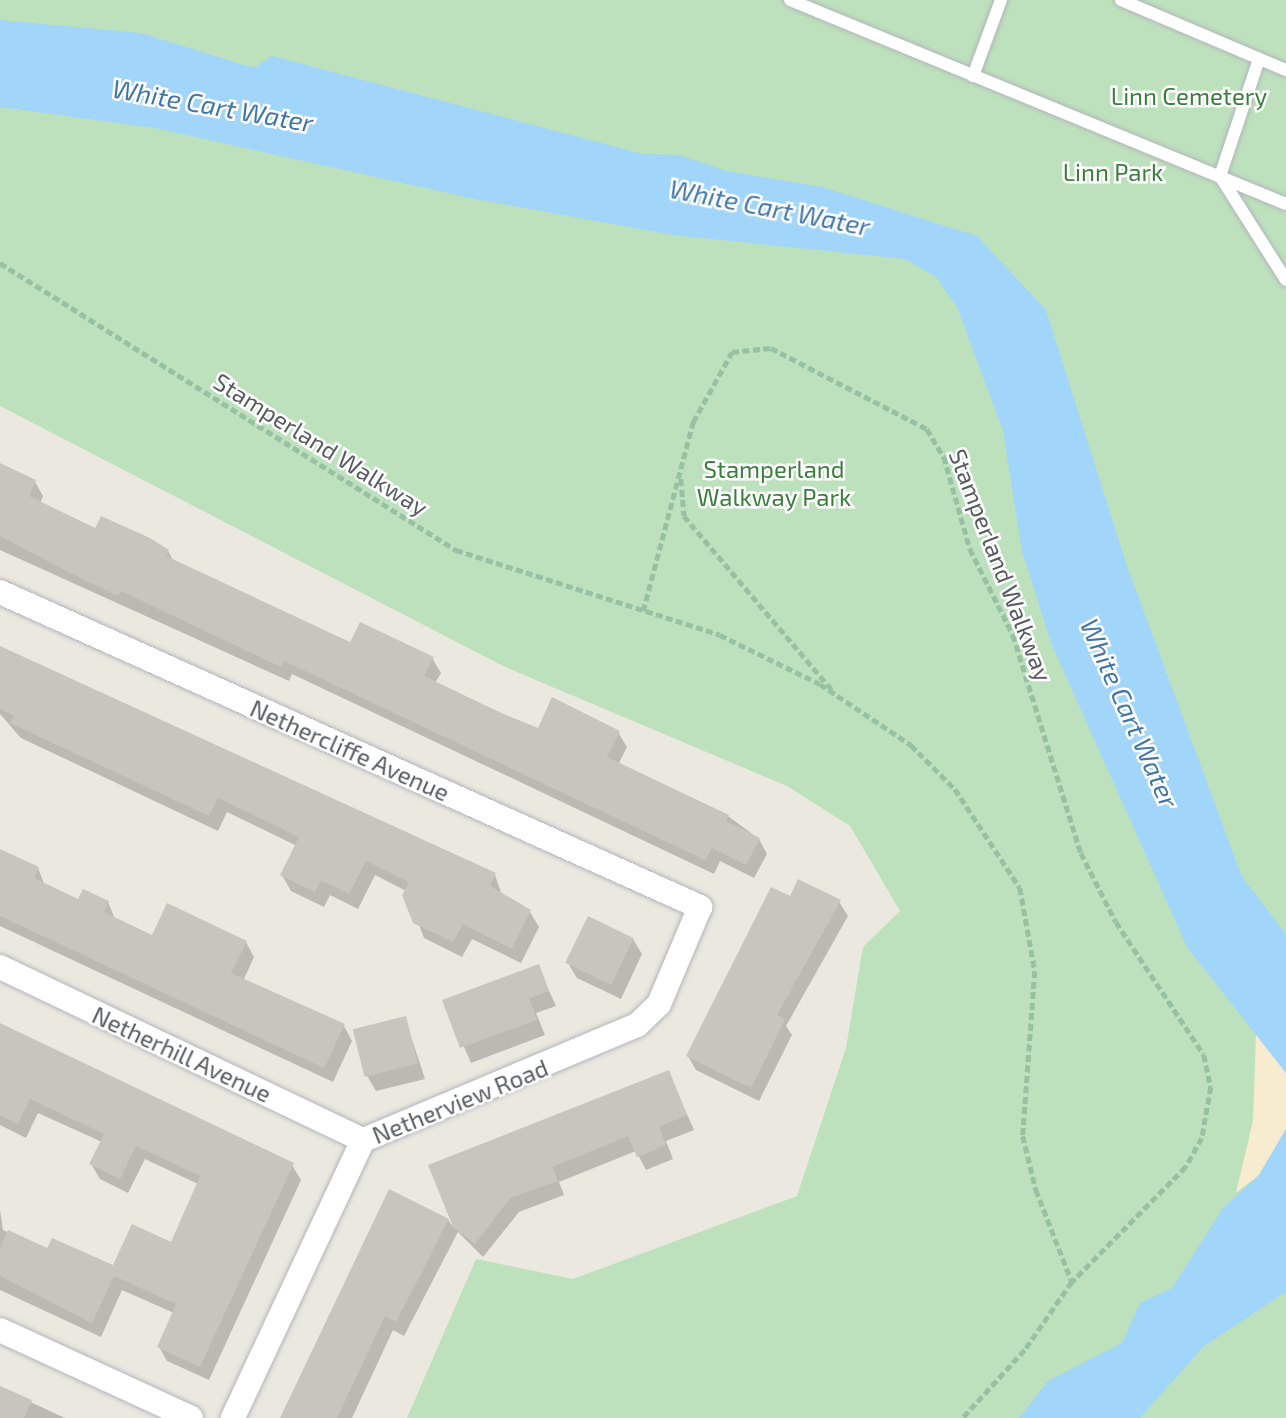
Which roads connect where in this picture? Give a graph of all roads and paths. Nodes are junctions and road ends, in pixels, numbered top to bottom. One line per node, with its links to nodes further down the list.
1 (790, 0): 6 (lane)
2 (1001, 0): 6 (lane)
3 (1121, 0): 4 (lane)
4 (1259, 59): 5 (lane); 7 (lane)
5 (1286, 70)
6 (973, 76): 7 (lane)
7 (1220, 176): 8 (lane); 10 (lane)
8 (1286, 204)
9 (0, 264): 13 (path, Stamperland Walkway)
10 (1286, 280)
11 (681, 475): 13 (path, Stamperland Walkway); 14 (path); 18 (path, Stamperland Walkway)
12 (0, 592): 15 (street, Nethercliffe Avenue)
13 (643, 611): 14 (path, Stamperland Walkway)
14 (838, 696): 18 (path, Stamperland Walkway)
15 (701, 907): 17 (street, Netherview Road)
16 (0, 967): 17 (street, Netherhill Avenue)
17 (363, 1140): 21 (street, Netherview Road)
18 (1072, 1282): 22 (path, Stamperland Walkway)
19 (0, 1330): 20 (street)
20 (191, 1418)
21 (233, 1418)
22 (963, 1418)

